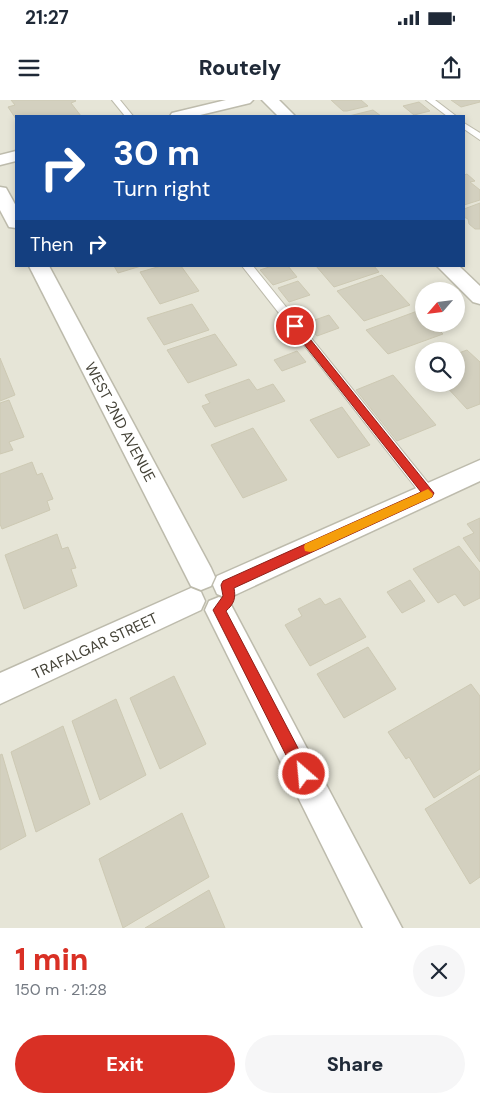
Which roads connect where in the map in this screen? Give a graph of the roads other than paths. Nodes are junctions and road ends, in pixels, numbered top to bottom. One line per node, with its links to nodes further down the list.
1 (116, 100): 5 (lane)
2 (245, 100): 6 (street)
3 (270, 100): 7 (street)
4 (430, 100): 8 (lane)
5 (128, 115)
6 (182, 115)
7 (286, 115)
8 (451, 115)
9 (465, 126): 10 (lane)
10 (480, 137)
11 (15, 156): 12 (street)
12 (0, 160)
13 (0, 192): 14 (street)
14 (15, 221)
15 (40, 267): 21 (street, WEST 2ND AVENUE)
16 (248, 267): 20 (lane)
17 (448, 267): 18 (street)
18 (480, 297)
19 (480, 470): 20 (street, TRAFALGAR STREET)
20 (428, 493): 21 (street, TRAFALGAR STREET)
21 (210, 593): 22 (street, TRAFALGAR STREET); 23 (street, WEST 2ND AVENUE)
22 (0, 689)
23 (383, 928)

